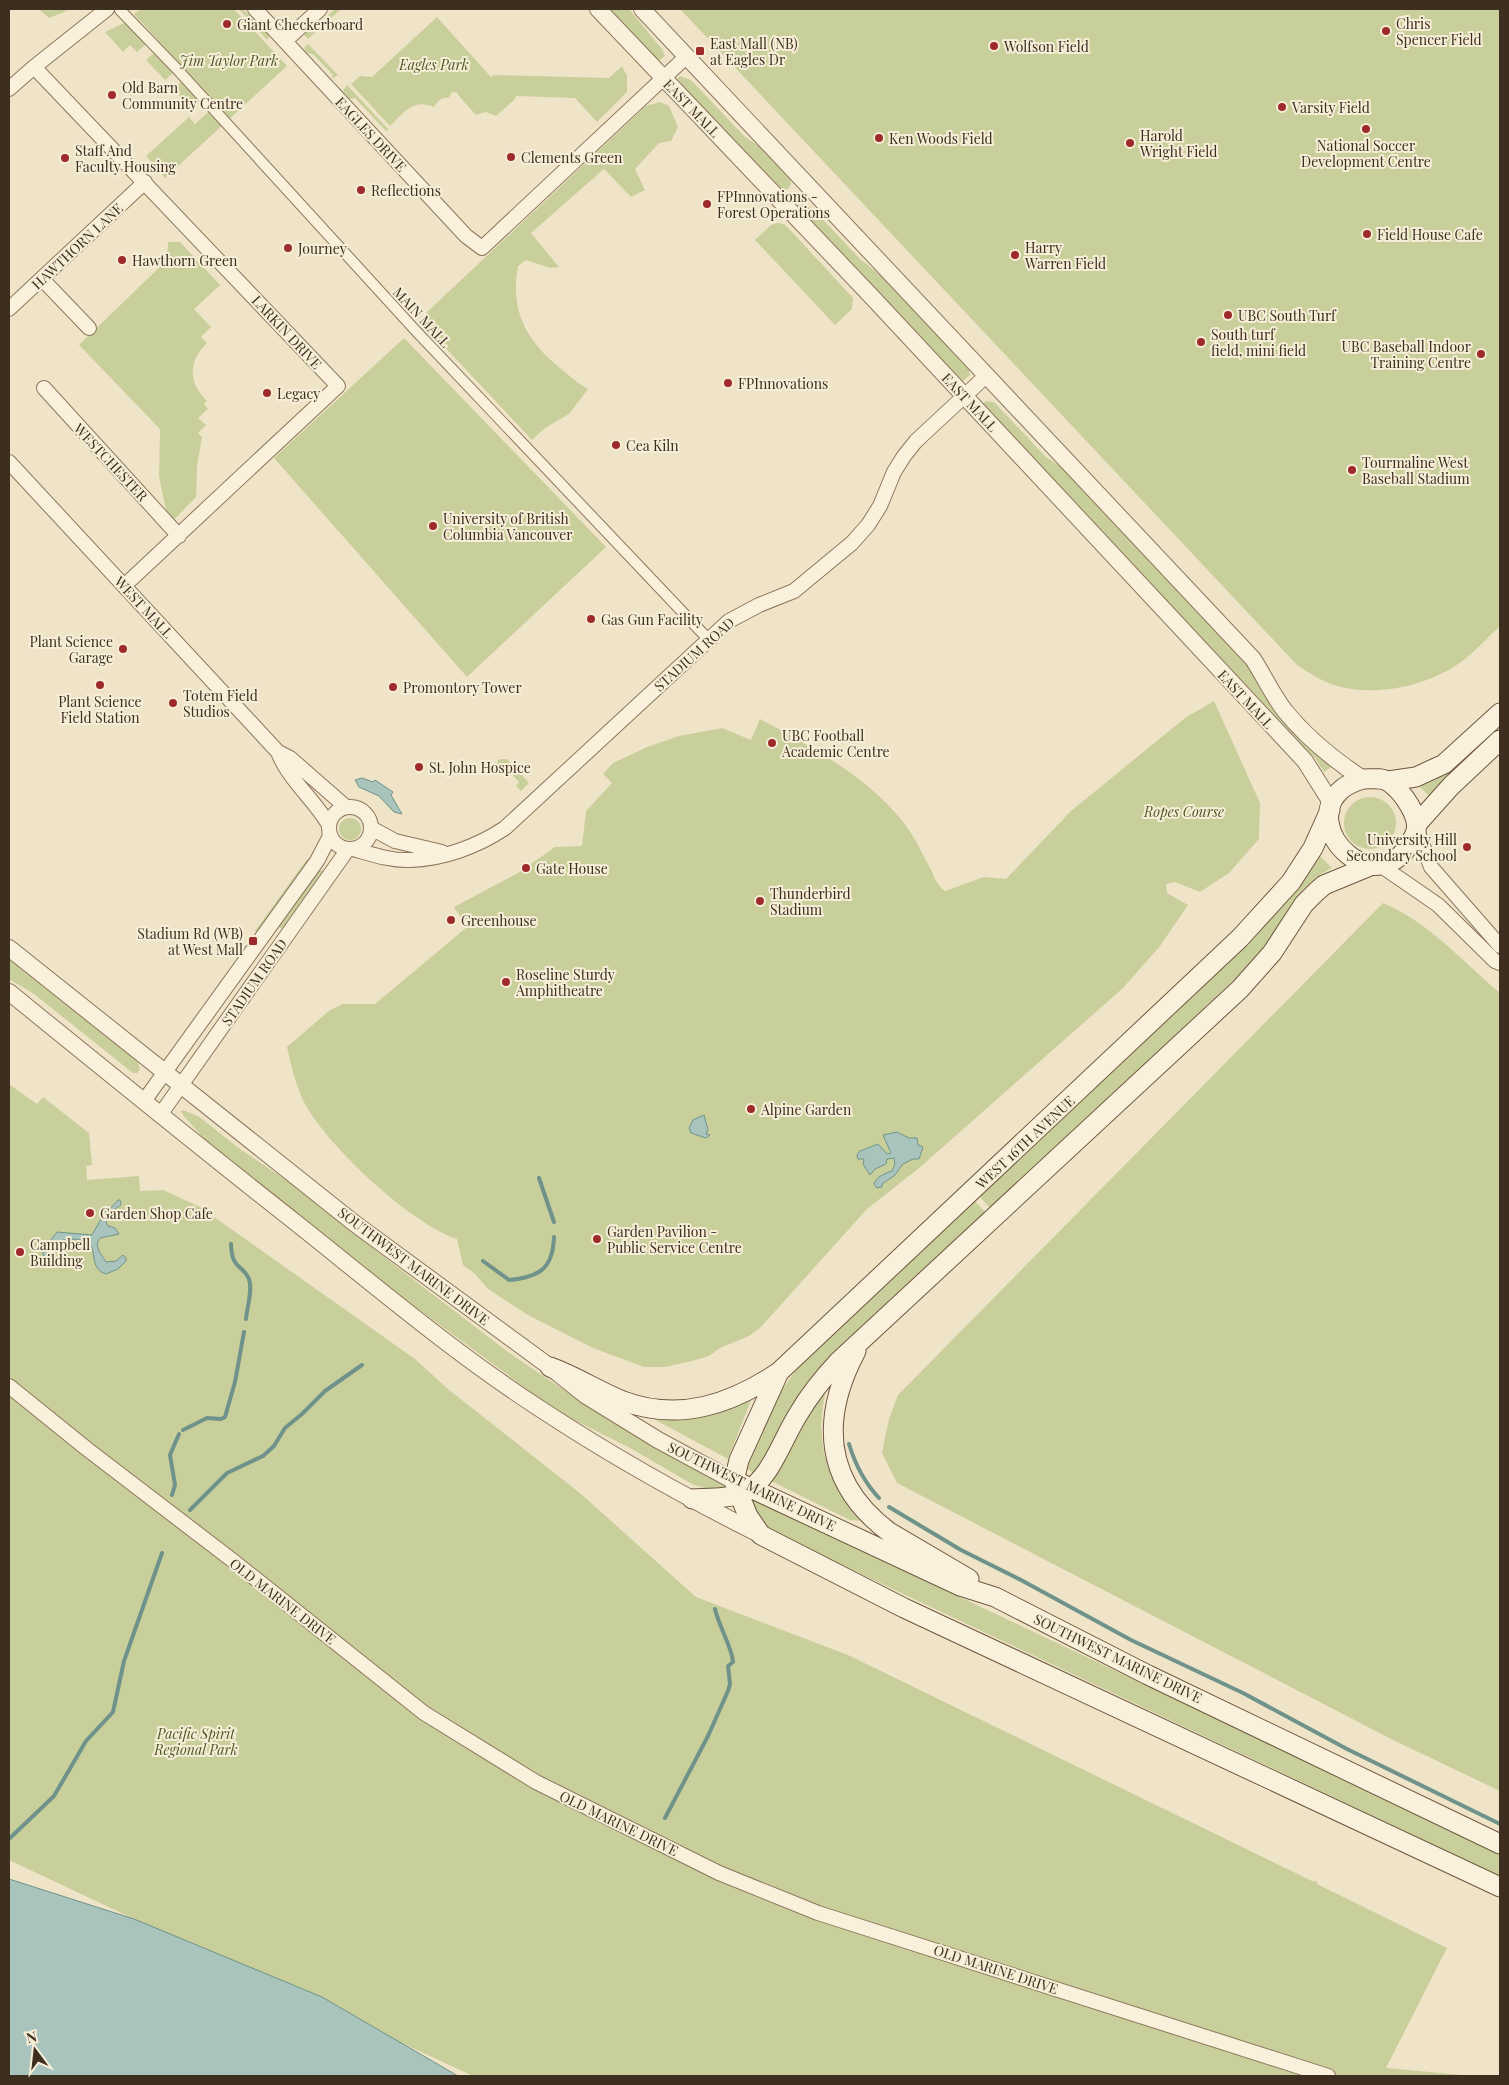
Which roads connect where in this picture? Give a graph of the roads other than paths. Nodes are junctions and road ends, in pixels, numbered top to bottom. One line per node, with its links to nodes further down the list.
1 (113, 9): 8 (street); 21 (street, MAIN MALL)
2 (255, 9): 6 (street, EAGLES DRIVE)
3 (320, 9): 6 (street)
4 (598, 9): 9 (street, EAST MALL)
5 (642, 9): 7 (street, EAST MALL)
6 (285, 41): 9 (street, EAGLES DRIVE)
7 (686, 56): 9 (street, EAGLES DRIVE); 15 (street, EAST MALL)
8 (34, 67): 10 (street); 11 (street, LARKIN DRIVE)
9 (663, 78): 17 (street, EAST MALL)
10 (9, 89)
11 (145, 182): 12 (street, HAWTHORN LANE); 19 (street, LARKIN DRIVE)
12 (42, 279): 13 (street, HAWTHORN LANE); 14 (street)
13 (9, 309)
14 (89, 328)
15 (986, 375): 17 (street, STADIUM ROAD); 25 (street, EAST MALL)
16 (44, 388): 19 (street, WESTCHESTER)
17 (964, 396): 21 (street, STADIUM ROAD); 27 (street, EAST MALL)
18 (9, 462): 20 (street, WEST MALL)
19 (179, 536): 20 (street, LARKIN DRIVE)
20 (124, 586): 24 (street, WEST MALL)
21 (709, 640): 33 (street, STADIUM ROAD)
22 (1500, 713): 26 (main road)
23 (1500, 740): 29 (main road)
24 (278, 752): 28 (street, WEST MALL); 31 (street, WEST MALL)
25 (1363, 779): 26 (main road); 27 (main road)
26 (1388, 782): 29 (main road)
27 (1331, 807): 34 (main road); 45 (main road, WEST 16TH AVENUE)
28 (346, 808): 30 (street); 31 (street)
29 (1417, 827): 34 (main road); 35 (street)
30 (371, 828): 32 (street); 33 (street, STADIUM ROAD)
31 (330, 830): 32 (street); 39 (street, STADIUM ROAD)
32 (350, 849): 33 (street, STADIUM ROAD); 40 (street, STADIUM ROAD)
33 (445, 853)
34 (1375, 865): 37 (street); 43 (main road)
35 (1500, 946)
36 (9, 948): 39 (street, SOUTHWEST MARINE DRIVE)
37 (1500, 964)
38 (9, 992): 41 (street)
39 (164, 1072): 40 (street, SOUTHWEST MARINE DRIVE); 41 (street, STADIUM ROAD)
40 (181, 1085): 42 (street, STADIUM ROAD); 44 (street, SOUTHWEST MARINE DRIVE)
41 (144, 1101): 42 (street)
42 (160, 1115): 48 (street)
43 (863, 1338): 47 (main road); 50 (main road)
44 (550, 1367): 45 (main road); 47 (street, SOUTHWEST MARINE DRIVE)
45 (779, 1372): 47 (main road, WEST 16TH AVENUE)
46 (9, 1386): 53 (street, OLD MARINE DRIVE)
47 (741, 1488): 48 (main road); 49 (main road); 50 (main road, SOUTHWEST MARINE DRIVE)
48 (692, 1499): 49 (street)
49 (761, 1534): 52 (main road)
50 (996, 1597): 51 (main road, SOUTHWEST MARINE DRIVE)
51 (1500, 1844)
52 (1500, 1887)
53 (1328, 2076)

